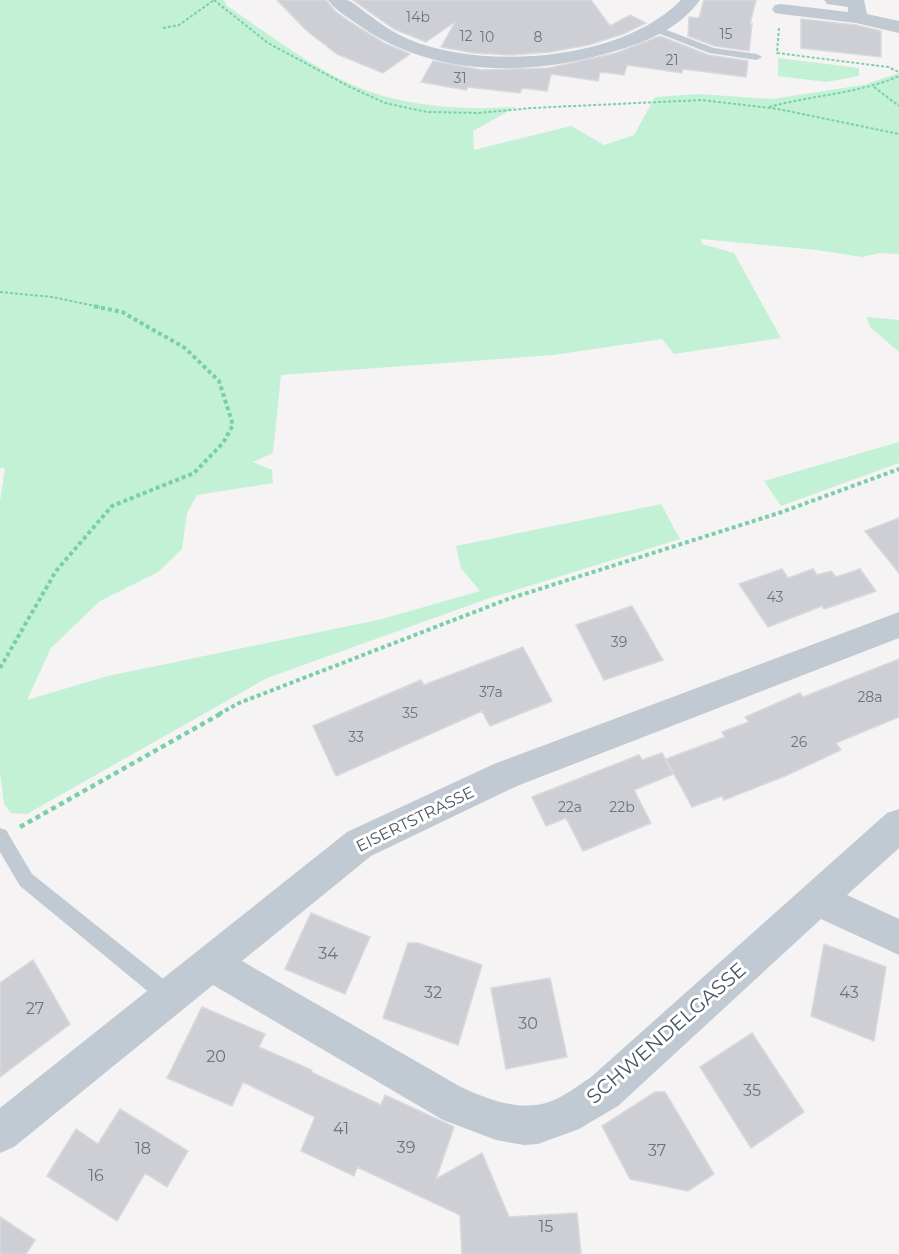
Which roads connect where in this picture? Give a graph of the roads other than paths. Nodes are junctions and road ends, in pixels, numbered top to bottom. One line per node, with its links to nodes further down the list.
1 (337, 0): 7 (street)
2 (691, 0): 7 (street)
3 (832, 0): 4 (street)
4 (858, 7): 5 (street); 6 (street)
5 (780, 17)
6 (899, 27)
7 (656, 29): 8 (lane)
8 (757, 57)
9 (899, 625): 14 (street, EISERTSTRASSE)
10 (899, 825): 12 (street, SCHWENDELGASSE)
11 (1, 837): 15 (lane)
12 (816, 898): 13 (street); 14 (street, SCHWENDELGASSE)
13 (899, 937)
14 (210, 963): 15 (street, EISERTSTRASSE)
15 (169, 996): 16 (street, EISERTSTRASSE)
16 (0, 1133)

